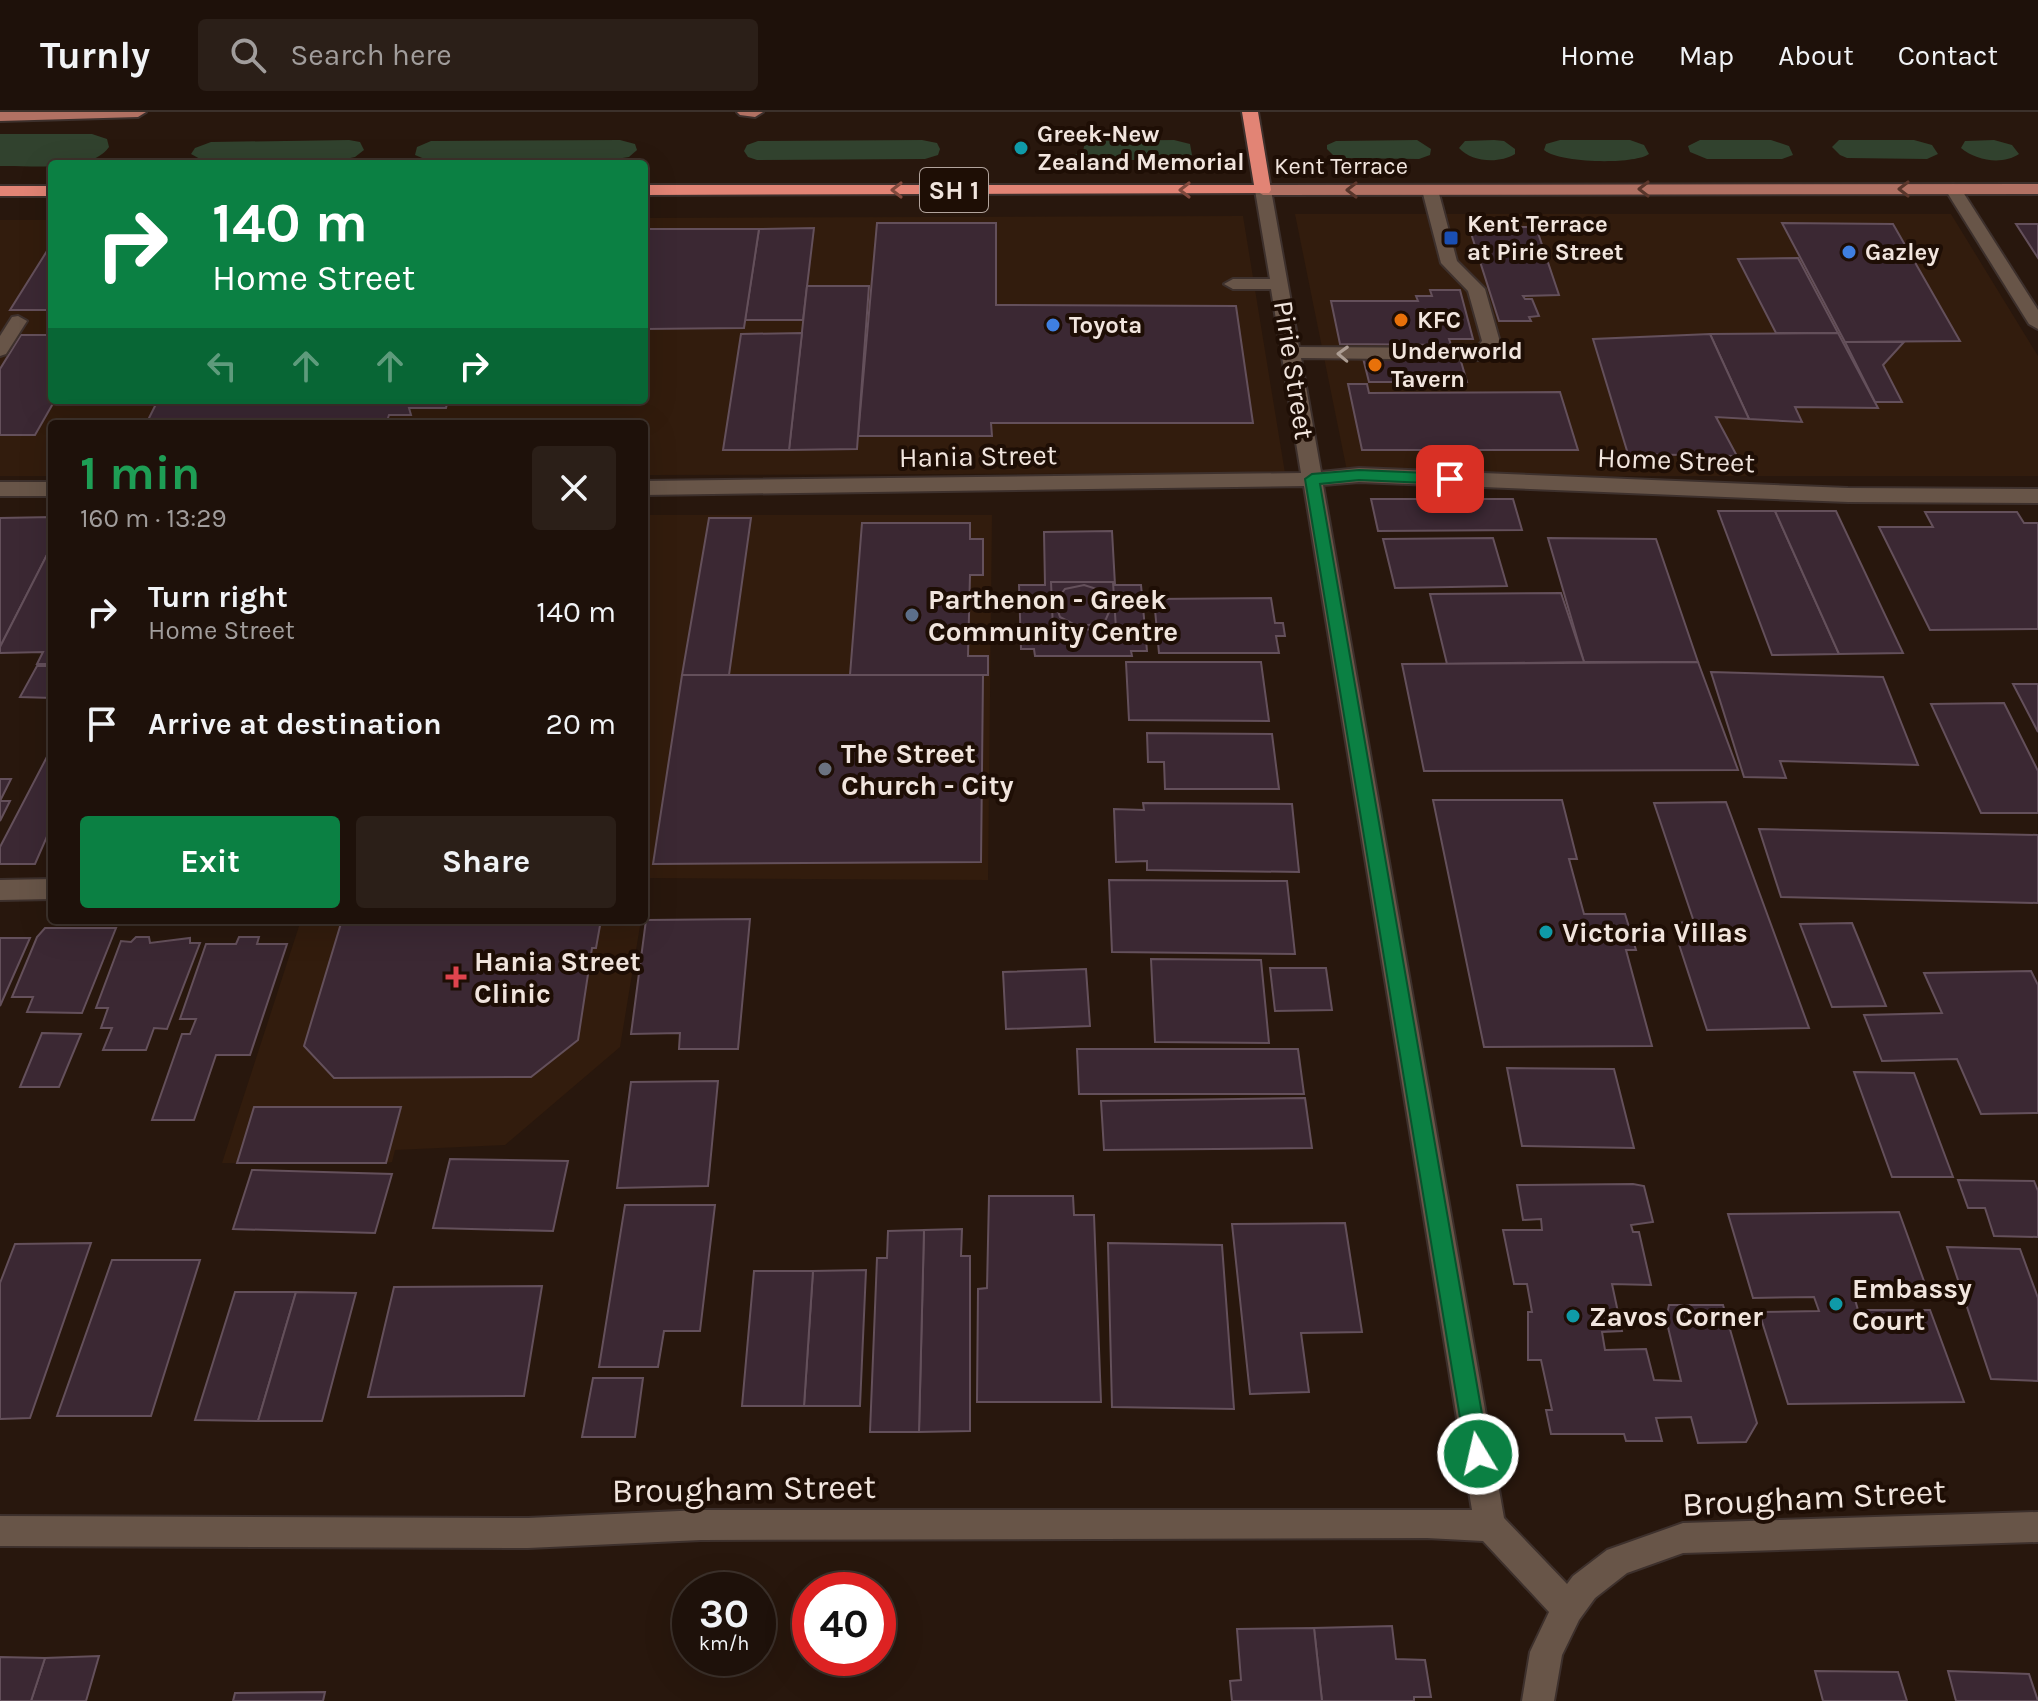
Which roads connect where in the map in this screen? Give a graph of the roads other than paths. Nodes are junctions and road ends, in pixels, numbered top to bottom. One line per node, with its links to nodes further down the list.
1 (138, 112): 5 (main road)
2 (745, 112): 3 (main road)
3 (755, 112)
4 (1250, 112): 9 (highway)
5 (0, 116)
6 (1953, 189): 7 (main road, Kent Terrace); 10 (main road, Kent Terrace, one-way to 10); 16 (street)
7 (2038, 189)
8 (648, 190): 9 (highway, Kent Terrace / SH 1, one-way to 8)
9 (1263, 190): 10 (main road, Kent Terrace, one-way to 9); 14 (street, Pirie Street)
10 (1430, 190): 18 (street, one-way to 18)
11 (0, 191): 12 (highway)
12 (48, 191)
13 (1233, 284): 14 (street)
14 (1279, 284): 18 (street, Pirie Street)
15 (18, 321): 17 (street)
16 (2038, 324)
17 (0, 350)
18 (1291, 352): 19 (street, Pirie Street)
19 (1312, 479): 20 (street, Hania Street); 23 (street, Home Street); 26 (street, Pirie Street)
20 (648, 488)
21 (0, 489): 22 (street)
22 (48, 489)
23 (2038, 496)
24 (48, 889): 25 (street)
25 (0, 890)
26 (1490, 1526): 28 (street, Brougham Street); 29 (street)
27 (2038, 1527): 29 (street, Brougham Street)
28 (0, 1531)
29 (1568, 1609): 30 (street)
30 (1538, 1701)

